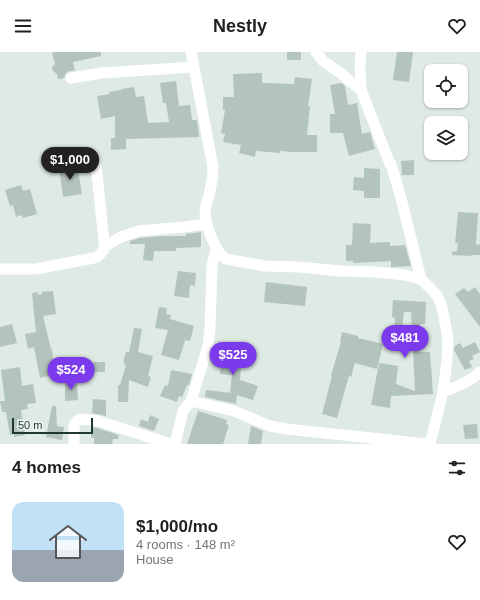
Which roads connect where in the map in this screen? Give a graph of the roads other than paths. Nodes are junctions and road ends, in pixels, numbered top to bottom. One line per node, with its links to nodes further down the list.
1 (191, 52): 4 (street)
2 (316, 52): 6 (street)
3 (361, 52): 6 (street)
4 (194, 68): 5 (street); 8 (street)
5 (71, 78)
6 (362, 90): 12 (street)
7 (96, 165): 9 (street)
8 (207, 224): 9 (street); 10 (street)
9 (104, 247): 11 (street)
10 (216, 249): 12 (street); 15 (street)
11 (0, 269)
12 (421, 279): 14 (street)
13 (480, 372): 14 (street)
14 (443, 392): 19 (street)
15 (191, 401): 18 (street); 19 (street)
16 (74, 444): 17 (street)
17 (171, 444)
18 (175, 444)
19 (428, 444)

